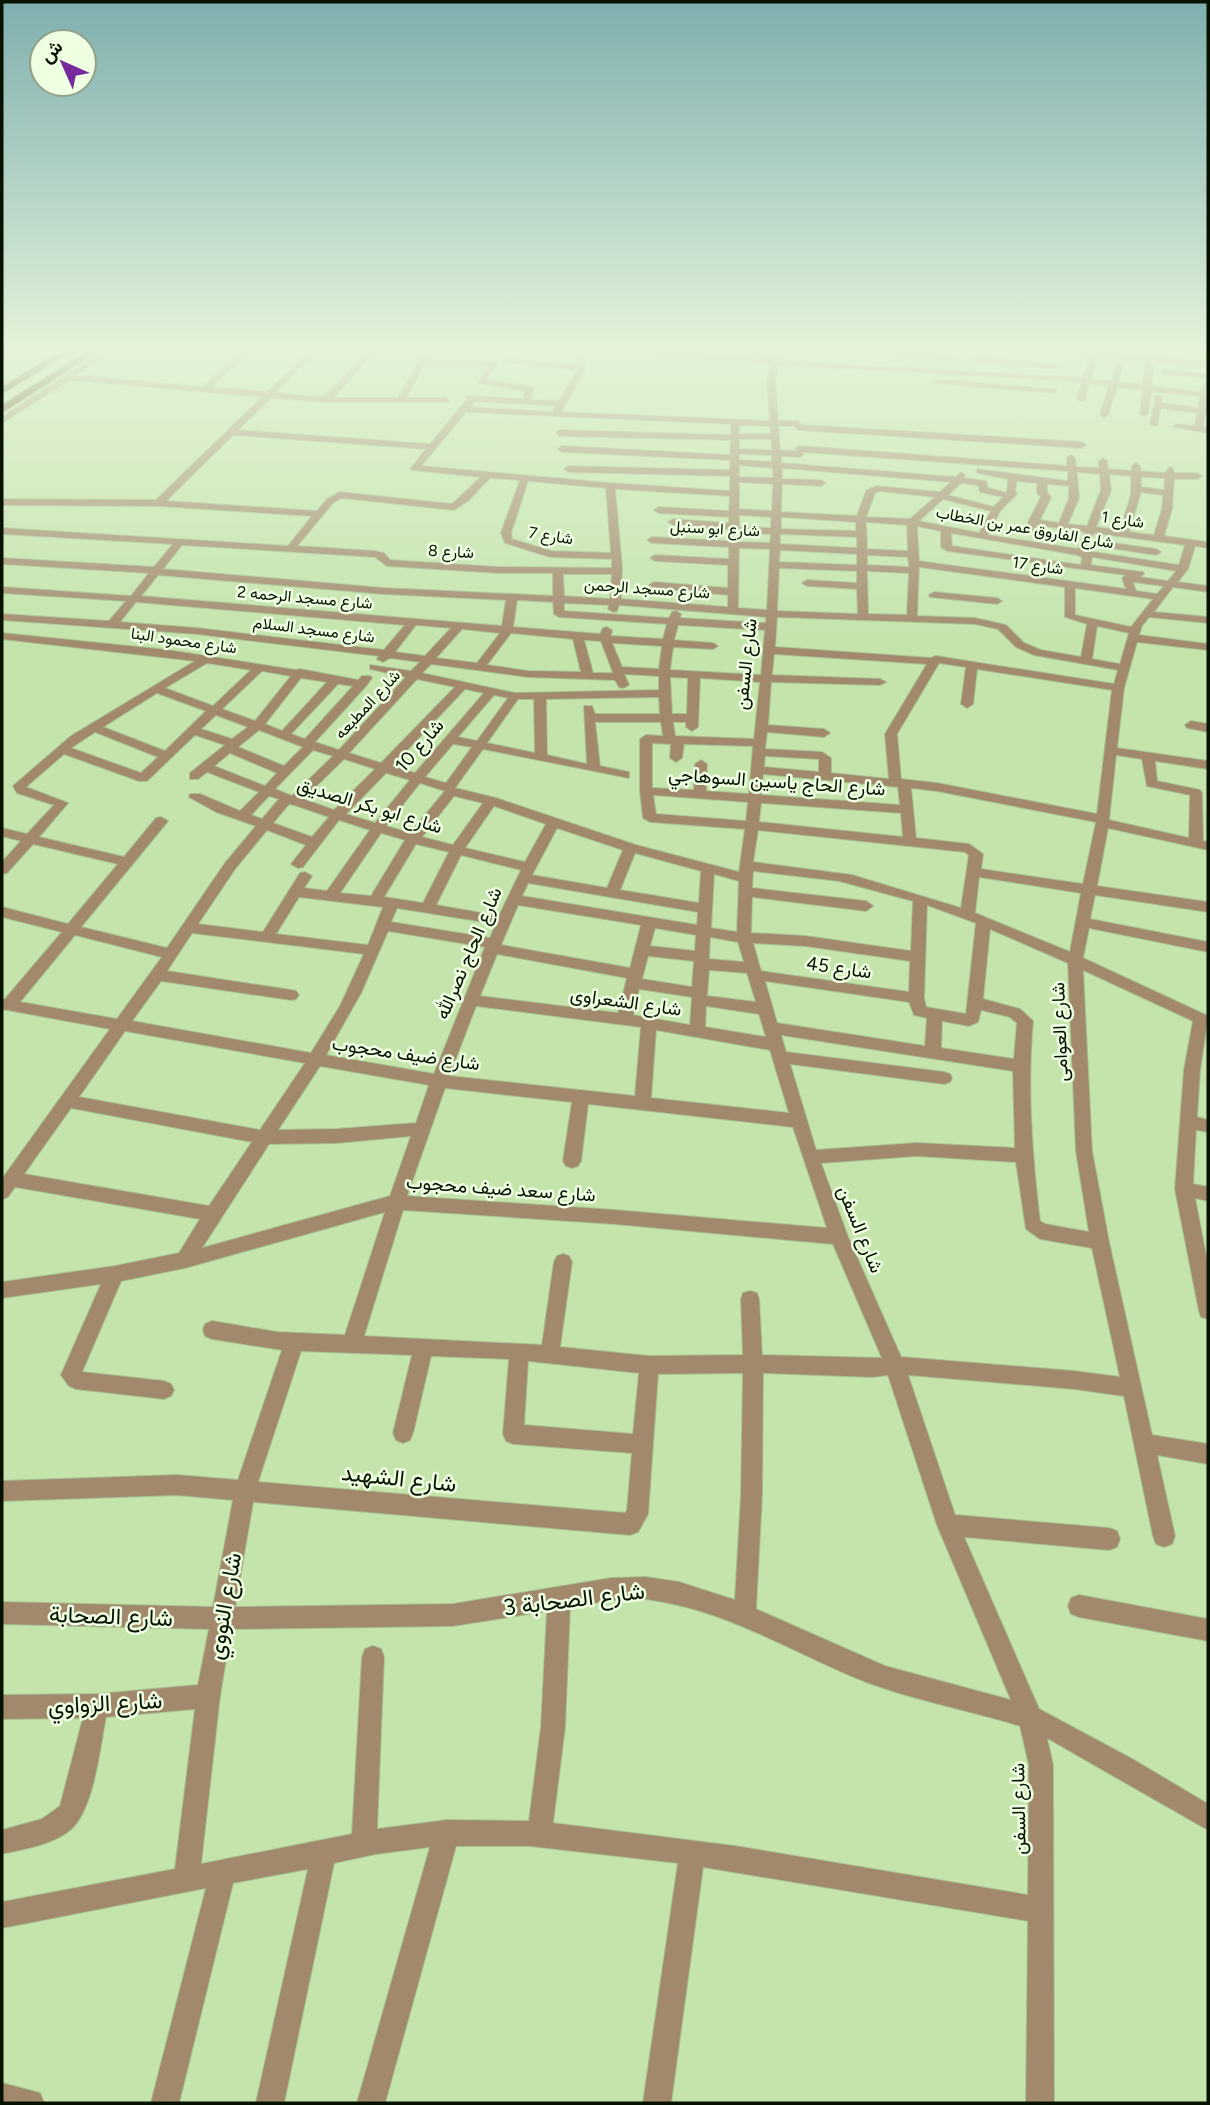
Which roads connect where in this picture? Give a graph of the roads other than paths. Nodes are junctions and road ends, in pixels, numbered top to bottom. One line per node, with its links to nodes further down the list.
1 (214, 450): 50 (street)
2 (430, 450): 29 (street)
3 (576, 450): 11 (street)
4 (735, 450): 19 (street)
5 (771, 450): 12 (street)
6 (876, 450): 14 (street)
7 (920, 450): 15 (street)
8 (968, 450): 20 (street)
9 (799, 451): 10 (street); 12 (street); 23 (street)
10 (827, 451): 13 (street)
11 (595, 452): 19 (street)
12 (776, 452): 19 (street); 19 (street); 23 (street); 39 (street); 67 (street, شارع السفن)
13 (842, 452): 14 (street); 26 (street)
14 (875, 454): 15 (street); 27 (street)
15 (918, 457): 16 (street); 30 (street)
16 (945, 459): 20 (street); 33 (street)
17 (1031, 460): 18 (street); 20 (street); 21 (street); 36 (street)
18 (1071, 463): 21 (street); 22 (street); 40 (street)
19 (735, 465): 24 (street); 45 (street)
20 (965, 465): 34 (street); 35 (street)
21 (1052, 466): 38 (street)
22 (1103, 466): 25 (street); 62 (street)
23 (800, 468): 26 (street)
24 (568, 469)
25 (1136, 469): 28 (street); 42 (street)
26 (840, 471): 27 (street)
27 (873, 473): 30 (street)
28 (1169, 473): 31 (street); 44 (street)
29 (487, 475): 32 (street); 54 (street)
30 (913, 477): 33 (street)
31 (1208, 477)
32 (525, 478): 41 (street); 79 (street, شارع 7)
33 (938, 478): 35 (street)
34 (1013, 478): 36 (street); 47 (street)
35 (959, 480): 46 (street); 47 (street)
36 (1030, 480): 37 (street)
37 (1042, 481): 38 (street); 58 (street)
38 (1054, 482): 40 (street)
39 (821, 483)
40 (1073, 484): 59 (street)
41 (610, 486): 45 (street); 79 (street)
42 (1136, 489): 44 (street); 65 (street)
43 (904, 490): 46 (street); 48 (street); 55 (street)
44 (1169, 493): 68 (street)
45 (735, 494): 53 (street)
46 (942, 496): 52 (street); 57 (street)
47 (1009, 496): 52 (street)
48 (901, 501)
49 (2, 502): 50 (street)
50 (158, 503): 54 (street)
51 (659, 510): 53 (street, شارع الفاروق عمر بن الخطاب)
52 (996, 510): 66 (street)
53 (734, 513): 60 (street); 67 (street, شارع الفاروق عمر بن الخطاب)
54 (319, 514): 76 (street)
55 (860, 518): 57 (street, شارع الفاروق عمر بن الخطاب); 64 (street); 67 (street, شارع الفاروق عمر بن الخطاب)
56 (673, 522): 60 (street)
57 (912, 522): 61 (street, شارع الفاروق عمر بن الخطاب); 85 (street)
58 (1033, 522): 59 (street, شارع 1); 72 (street)
59 (1062, 526): 62 (street, شارع 1)
60 (734, 528): 67 (street); 73 (street)
61 (946, 529): 66 (street, شارع الفاروق عمر بن الخطاب); 81 (street)
62 (1089, 530): 65 (street, شارع 1); 82 (street)
63 (2, 531): 70 (street, شارع 8)
64 (861, 534): 67 (street); 77 (street)
65 (1123, 535): 68 (street, شارع 1)
66 (982, 537): 72 (street, شارع الفاروق عمر بن الخطاب)
67 (775, 539): 73 (street, شارع ابو سنبل); 77 (street); 87 (street); 126 (street, شارع السفن)
68 (1159, 539): 71 (street, شارع 1); 78 (street)
69 (652, 540): 73 (street, شارع ابو سنبل)
70 (179, 543): 76 (street, شارع 8); 93 (street)
71 (1191, 543): 74 (street, شارع 1); 90 (street, شارع العوامى)
72 (1020, 544): 81 (street); 82 (street, شارع الفاروق عمر بن الخطاب)
73 (733, 545): 84 (street)
74 (1208, 545)
75 (1113, 546): 78 (street)
76 (290, 549): 89 (street, شارع 8)
77 (860, 551): 85 (street); 88 (street)
78 (1156, 552): 86 (street)
79 (614, 556): 94 (street)
80 (654, 558): 84 (street)
81 (1012, 558): 82 (street)
82 (1085, 559): 86 (street, شارع الفاروق عمر بن الخطاب); 95 (street)
83 (2, 561): 93 (street, شارع مسجد الرحمن)
84 (733, 562): 103 (street)
85 (913, 562): 88 (street); 96 (street, شارع 17); 122 (street)
86 (1153, 565): 90 (street, شارع الفاروق عمر بن الخطاب)
87 (804, 566): 88 (street); 113 (street)
88 (860, 568): 100 (street)
89 (473, 569): 91 (street, شارع 8); 104 (street)
90 (1183, 569): 97 (street, شارع العوامى)
91 (533, 570): 92 (street, شارع 8); 109 (street)
92 (558, 570): 94 (street, شارع 8); 112 (street)
93 (156, 571): 104 (street, شارع مسجد الرحمن); 111 (street)
94 (616, 571): 115 (street)
95 (1143, 574)
96 (998, 575): 99 (street, شارع 17); 114 (street)
97 (1171, 583): 101 (street); 105 (street); 110 (street, شارع العوامى)
98 (654, 585): 103 (street)
99 (1070, 585): 105 (street, شارع 17); 129 (street)
100 (861, 586): 113 (street); 121 (street)
101 (1208, 589)
102 (2, 590): 111 (street, شارع مسجد الرحمه 2)
103 (733, 592): 117 (street)
104 (460, 593): 107 (street, شارع مسجد الرحمن)
105 (1132, 593): 110 (street, شارع 17)
106 (934, 595): 108 (street)
107 (512, 596): 109 (street, شارع مسجد الرحمن); 132 (street)
108 (947, 596): 114 (street); 123 (street)
109 (534, 597): 112 (street, شارع مسجد الرحمن)
110 (1160, 597): 118 (street, شارع العوامى)
111 (136, 598): 128 (street, شارع مسجد الرحمه 2); 130 (street)
112 (559, 598): 115 (street, شارع مسجد الرحمن); 119 (street)
113 (807, 599): 121 (street, شارع مسجد الرحمن); 126 (street, شارع مسجد الرحمن)
114 (997, 601): 127 (street)
115 (615, 602): 116 (street, شارع مسجد الرحمن); 119 (street)
116 (678, 606): 117 (street, شارع مسجد الرحمن); 125 (street)
117 (733, 610): 126 (street, شارع مسجد الرحمن)
118 (1146, 614): 124 (street); 133 (street, شارع العوامى)
119 (609, 616): 125 (street); 136 (street)
120 (2, 617): 130 (street, شارع مسجد السلام)
121 (863, 617): 122 (street, شارع مسجد الرحمن)
122 (912, 617): 123 (street, شارع مسجد الرحمن)
123 (947, 619): 127 (street, شارع مسجد الرحمن)
124 (1208, 620)
125 (673, 621): 126 (street); 137 (street)
126 (771, 621): 140 (street, شارع السفن)
127 (975, 621): 145 (street, شارع مسجد الرحمن)
128 (413, 622): 131 (street, شارع مسجد الرحمه 2); 141 (street)
129 (1092, 623): 133 (street); 145 (street)
130 (113, 624): 141 (street, شارع مسجد السلام)
131 (460, 625): 132 (street, شارع مسجد الرحمه 2); 143 (street, شارع المطبعه)
132 (507, 631): 135 (street, شارع مسجد الرحمه 2); 149 (street)
133 (1134, 634): 139 (street); 150 (street, شارع العوامى)
134 (2, 636): 142 (street, شارع محمود البنا)
135 (578, 637): 136 (street, شارع مسجد الرحمه 2); 156 (street)
136 (605, 638): 137 (street); 154 (street)
137 (665, 643): 138 (street); 152 (street)
138 (713, 646)
139 (1208, 647)
140 (769, 650): 144 (street); 158 (street, شارع السفن)
141 (389, 654): 143 (street, شارع مسجد السلام); 148 (street)
142 (205, 659): 147 (street, شارع محمود البنا); 163 (street)
143 (430, 659): 149 (street, شارع مسجد السلام); 155 (street, شارع المطبعه)
144 (933, 661): 146 (street); 206 (street)
145 (1086, 661): 150 (street, شارع مسجد الرحمن)
146 (972, 663): 162 (street); 170 (street)
147 (260, 667): 151 (street, شارع محمود البنا); 171 (street)
148 (374, 667): 155 (street); 160 (street)
149 (480, 667): 156 (street, شارع مسجد السلام)
150 (1124, 668): 162 (street, شارع العوامى)
151 (300, 672): 157 (street, شارع محمود البنا); 175 (street)
152 (662, 672): 153 (street, شارع مسجد السلام); 154 (street, شارع مسجد السلام); 165 (street)
153 (699, 672): 158 (street, شارع مسجد السلام); 174 (street)
154 (620, 673): 156 (street, شارع مسجد السلام); 166 (street)
155 (416, 676): 161 (street); 191 (street, شارع المطبعه)
156 (588, 677)
157 (337, 678): 160 (street, شارع محمود البنا); 181 (street)
158 (766, 678): 159 (street, شارع مسجد السلام); 188 (street, شارع السفن)
159 (880, 682)
160 (362, 684): 185 (street)
161 (462, 686): 164 (street); 199 (street)
162 (1118, 688): 190 (street, شارع العوامى)
163 (156, 689): 171 (street); 177 (street)
164 (491, 692): 167 (street); 182 (street, شارع 10)
165 (663, 693): 166 (street); 173 (street)
166 (625, 694): 169 (street)
167 (515, 696): 168 (street); 186 (street)
168 (540, 696): 169 (street); 193 (street)
169 (586, 696): 172 (street)
170 (967, 704)
171 (215, 712): 175 (street); 179 (street)
172 (590, 718): 173 (street); 200 (street)
173 (666, 718): 174 (street); 183 (street)
174 (692, 718): 184 (street)
175 (258, 725): 181 (street); 187 (street)
176 (1191, 725): 178 (street)
177 (93, 727): 189 (street); 192 (street)
178 (1208, 728)
179 (195, 730): 187 (street); 192 (street)
180 (824, 733): 188 (street)
181 (285, 734): 185 (street)
182 (450, 739): 186 (street); 205 (street, شارع 10)
183 (673, 739): 184 (street); 195 (street); 209 (street)
184 (692, 740): 188 (street)
185 (309, 744): 191 (street); 201 (street)
186 (481, 744): 193 (street); 207 (street)
187 (232, 746): 198 (street); 201 (street)
188 (758, 748): 203 (street); 203 (street); 212 (street, شارع السفن)
189 (62, 749): 192 (street); 225 (street)
190 (1110, 750): 194 (street); 220 (street, شارع العوامى)
191 (343, 753): 199 (street); 213 (street, شارع المطبعه)
192 (164, 755)
193 (541, 757): 200 (street)
194 (1148, 757): 197 (street); 229 (street)
195 (676, 758)
196 (701, 764): 210 (street)
197 (1208, 765)
198 (206, 767): 204 (street); 208 (street, شارع ابو بكر الصديق)
199 (386, 768): 205 (street); 216 (street)
200 (594, 768): 202 (street)
201 (284, 771): 208 (street)
202 (625, 775)
203 (825, 775): 206 (street)
204 (194, 776)
205 (416, 777): 207 (street); 223 (street, شارع 10)
206 (900, 782): 215 (street); 220 (street)
207 (450, 790): 214 (street); 226 (street)
208 (265, 791): 213 (street, شارع ابو بكر الصديق); 217 (street)
209 (646, 791): 210 (street, شارع الحاج ياسين السوهاجي); 222 (street)
210 (700, 794): 212 (street, شارع الحاج ياسين السوهاجي)
211 (195, 797): 217 (street)
212 (754, 799): 215 (street, شارع الحاج ياسين السوهاجي); 222 (street, شارع السفن)
213 (290, 800): 216 (street, شارع ابو بكر الصديق); 221 (street, شارع المطبعه)
214 (491, 801): 219 (street); 231 (street)
215 (906, 809): 228 (street)
216 (336, 816): 223 (street, شارع ابو بكر الصديق); 227 (street)
217 (242, 817): 221 (street)
218 (161, 821): 232 (street, شارع ضيف محجوب)
219 (554, 821): 230 (street); 235 (street, شارع الحاج نصرالله)
220 (1102, 821): 229 (street); 238 (street, شارع العوامى)
221 (264, 825): 227 (street); 256 (street, شارع المطبعه)
222 (752, 825): 228 (street); 237 (street, شارع السفن)
223 (375, 828): 226 (street, شارع ابو بكر الصديق); 241 (street, شارع 10)
224 (2, 832): 225 (street)
225 (30, 839): 232 (street); 234 (street)
226 (412, 840): 231 (street, شارع ابو بكر الصديق); 244 (street)
227 (315, 843): 239 (street)
228 (910, 843): 236 (street)
229 (1202, 845)
230 (631, 848): 233 (street); 240 (street)
231 (456, 851): 235 (street, شارع ابو بكر الصديق); 247 (street)
232 (127, 862): 257 (street, شارع ضيف محجوب)
233 (708, 867): 237 (street); 248 (street)
234 (2, 870)
235 (525, 872): 240 (street, شارع ابو بكر الصديق); 243 (street, شارع الحاج نصرالله)
236 (973, 872): 238 (street); 250 (street)
237 (745, 879): 242 (street); 245 (street); 260 (street, شارع السفن)
238 (1089, 889): 246 (street); 254 (street, شارع العوامى)
239 (295, 892): 241 (street); 259 (street)
240 (612, 892): 248 (street, شارع ابو بكر الصديق)
241 (331, 896): 244 (street)
242 (919, 898): 250 (street); 266 (street)
243 (513, 899): 251 (street, شارع الحاج نصرالله); 252 (street)
244 (384, 902): 247 (street); 255 (street)
245 (866, 906)
246 (1208, 907)
247 (427, 909): 251 (street)
248 (705, 909): 258 (street)
249 (2, 912): 257 (street)
250 (967, 916): 253 (street)
251 (504, 921): 261 (street, شارع الحاج نصرالله)
252 (649, 922): 258 (street); 264 (street)
253 (983, 922): 268 (street); 276 (street)
254 (1083, 922): 262 (street); 268 (street, شارع العوامى)
255 (382, 925): 261 (street); 263 (street)
256 (188, 928): 259 (street); 265 (street, شارع المطبعه)
257 (69, 930): 265 (street); 277 (street, شارع ضيف محجوب)
258 (704, 930): 260 (street); 267 (street)
259 (267, 937): 263 (street)
260 (744, 938): 266 (street); 269 (street, شارع السفن)
261 (493, 946): 271 (street); 275 (street, شارع الحاج نصرالله)
262 (1208, 947)
263 (371, 950): 287 (street)
264 (642, 950): 267 (street, شارع 45); 271 (street)
265 (170, 954): 270 (street, شارع المطبعه)
266 (918, 957): 274 (street)
267 (703, 960): 269 (street, شارع 45); 273 (street)
268 (1075, 961): 281 (street); 308 (street, شارع العوامى)
269 (755, 971): 274 (street, شارع 45); 278 (street, شارع السفن)
270 (157, 975): 272 (street); 282 (street, شارع المطبعه)
271 (635, 979): 273 (street); 280 (street)
272 (291, 995)
273 (700, 997): 278 (street); 284 (street)
274 (916, 998): 279 (street)
275 (470, 1000): 280 (street, شارع الشعراوى); 290 (street, شارع الحاج نصرالله)
276 (975, 1003): 279 (street); 288 (street)
277 (5, 1004): 282 (street, شارع ضيف محجوب)
278 (764, 1009): 285 (street, شارع السفن)
279 (935, 1014): 286 (street)
280 (624, 1020): 283 (street, شارع الشعراوى)
281 (1205, 1021): 295 (street)
282 (122, 1024): 287 (street, شارع ضيف محجوب); 292 (street, شارع المطبعه)
283 (649, 1024): 284 (street, شارع الشعراوى); 293 (street)
284 (698, 1031): 285 (street, شارع الشعراوى)
285 (776, 1043): 286 (street); 289 (street); 294 (street, شارع السفن)
286 (933, 1051): 288 (street)
287 (314, 1060): 290 (street, شارع ضيف محجوب); 298 (street)
288 (1021, 1066): 299 (street)
289 (944, 1078)
290 (439, 1081): 291 (street, شارع ضيف محجوب); 297 (street, شارع الحاج نصرالله)
291 (581, 1097): 293 (street, شارع ضيف محجوب); 301 (street)
292 (68, 1101): 298 (street); 302 (street, شارع المطبعه)
293 (642, 1105): 294 (street, شارع ضيف محجوب)
294 (801, 1121): 300 (street, شارع السفن)
295 (1187, 1121): 296 (street); 303 (street)
296 (1208, 1126)
297 (421, 1129): 298 (street); 305 (street, شارع الحاج نصرالله)
298 (262, 1137): 306 (street)
299 (1024, 1156): 300 (street); 308 (street)
300 (810, 1157): 307 (street, شارع السفن)
301 (572, 1161)
302 (6, 1186): 306 (street)
303 (1184, 1188): 304 (street); 309 (street)
304 (1208, 1194)
305 (395, 1202): 307 (street, شارع سعد ضيف محجوب); 310 (street, شارع سعد ضيف محجوب); 318 (street, شارع الحاج نصرالله)
306 (211, 1214): 310 (street)
307 (839, 1237): 324 (street, شارع السفن)
308 (1100, 1242): 325 (street, شارع العوامى)
309 (1203, 1256): 315 (street)
310 (185, 1260): 312 (street, شارع سعد ضيف محجوب)
311 (563, 1262): 321 (street)
312 (115, 1274): 313 (street, شارع سعد ضيف محجوب); 326 (street)
313 (4, 1295)
314 (750, 1299): 322 (street)
315 (1208, 1311)
316 (212, 1329): 317 (street)
317 (295, 1341): 318 (street); 331 (street, شارع النووي)
318 (352, 1344): 319 (street)
319 (423, 1348): 320 (street); 327 (street)
320 (519, 1351): 321 (street); 329 (street)
321 (550, 1353): 323 (street)
322 (755, 1364): 323 (street); 324 (street); 338 (street)
323 (649, 1365): 329 (street, شارع الشهيد)
324 (895, 1365): 325 (street); 333 (street, شارع السفن)
325 (1131, 1388): 328 (street, شارع العوامى)
326 (164, 1391)
327 (403, 1433)
328 (1144, 1443): 330 (street); 334 (street, شارع العوامى)
329 (643, 1444): 331 (street, شارع الشهيد)
330 (1208, 1454)
331 (245, 1489): 332 (street, شارع الشهيد); 340 (street, شارع النووي)
332 (2, 1492)
333 (948, 1525): 335 (street); 346 (street, شارع السفن)
334 (1164, 1536)
335 (1109, 1539)
336 (559, 1598): 338 (street, شارع الصحابة 3); 340 (street, شارع الصحابة 3); 349 (street)
337 (1079, 1606): 341 (street)
338 (745, 1612): 346 (street, شارع الصحابة 3)
339 (2, 1613): 340 (street, شارع الصحابة)
340 (220, 1618): 343 (street, شارع النووي)
341 (1208, 1630)
342 (373, 1657): 351 (street)
343 (208, 1696): 344 (street, شارع الزواوي); 355 (street, شارع النووي)
344 (97, 1706): 345 (street, شارع الزواوي); 350 (street)
345 (2, 1707)
346 (1030, 1717): 347 (street, شارع الصحابة 3); 356 (street, شارع السفن)
347 (1208, 1818)
348 (446, 1832): 349 (street); 351 (street); 362 (street)
349 (540, 1832): 353 (street)
350 (2, 1842)
351 (364, 1842): 352 (street)
352 (324, 1853): 354 (street); 361 (street)
353 (692, 1853): 356 (street); 363 (street)
354 (223, 1872): 355 (street); 360 (street)
355 (187, 1878): 357 (street)
356 (1039, 1910): 364 (street, شارع السفن)
357 (2, 1915)
358 (2, 2097): 359 (street)
359 (30, 2103)
360 (165, 2103)
361 (270, 2103)
362 (371, 2103)
363 (657, 2103)
364 (1040, 2103)

